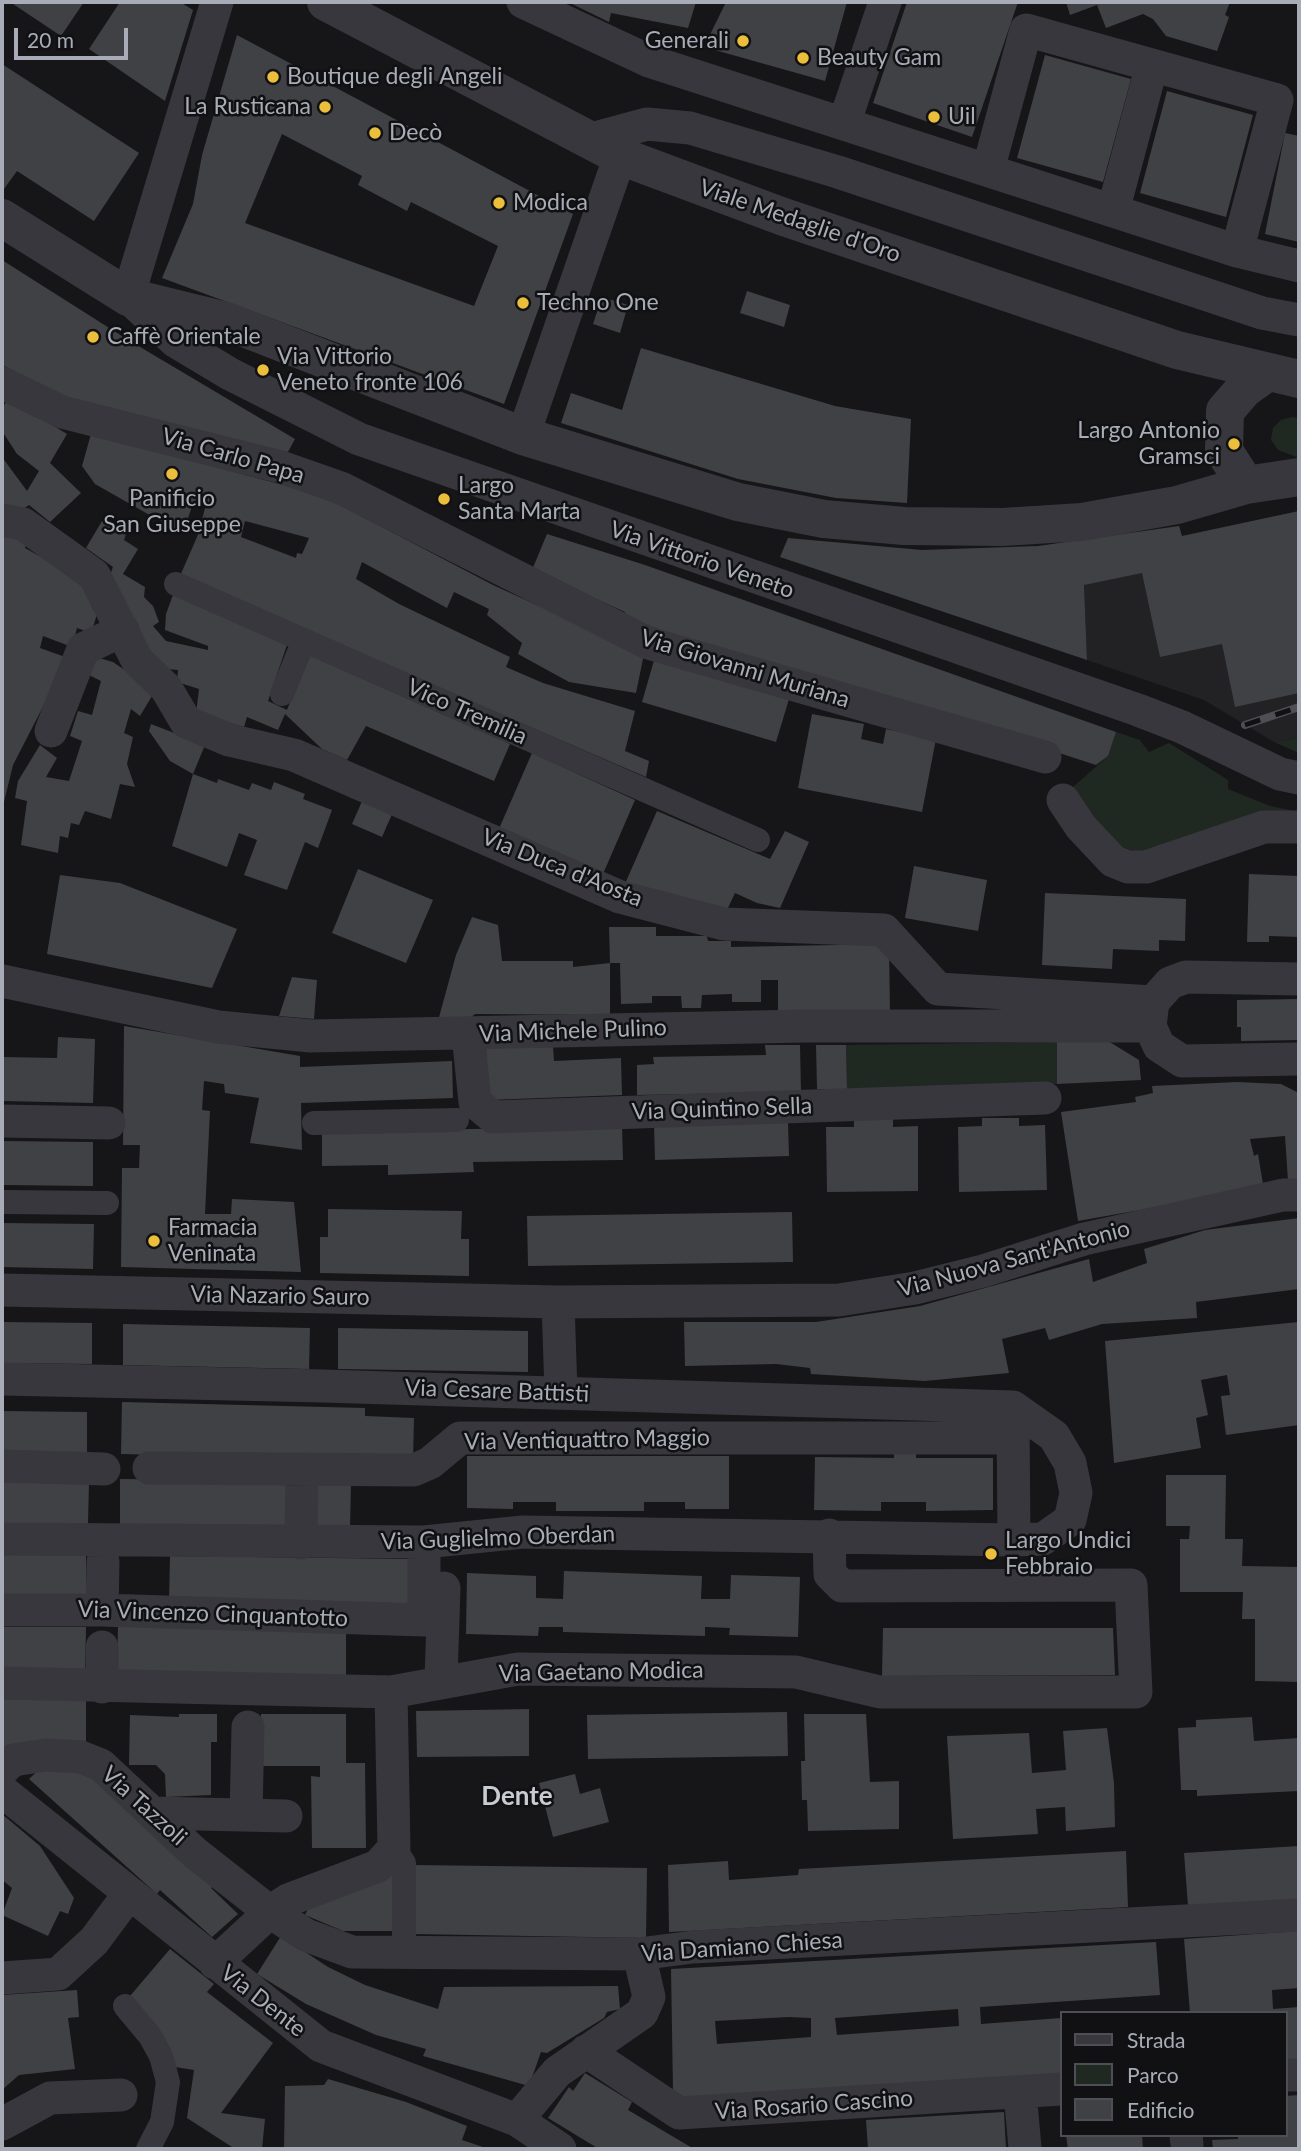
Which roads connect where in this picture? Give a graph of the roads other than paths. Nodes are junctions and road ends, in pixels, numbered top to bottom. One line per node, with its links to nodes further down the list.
1 (218, 2): 13 (street)
2 (326, 2): 7 (street, Viale Medaglie d'Oro)
3 (523, 2): 6 (street)
4 (885, 2): 6 (street)
5 (1152, 65): 8 (street); 9 (street); 11 (street)
6 (844, 124): 8 (street)
7 (604, 148): 14 (street); 15 (street, Viale Medaglie d'Oro); 17 (street)
8 (988, 170): 9 (street)
9 (1113, 211): 11 (street)
10 (2, 218): 13 (street, Via Vittorio Veneto)
11 (1237, 251): 12 (street)
12 (1299, 266)
13 (128, 297): 17 (street, Via Vittorio Veneto); 18 (street, Via Vittorio Veneto)
14 (1299, 320)
15 (1284, 376): 20 (street)
16 (2, 383): 21 (street, Via Carlo Papa)
17 (523, 436): 20 (street, Via Vittorio Veneto)
18 (359, 439): 21 (street); 30 (street, Via Vittorio Veneto)
19 (1299, 477): 20 (street, Via Vittorio Veneto)
20 (1246, 485)
21 (341, 488): 23 (street, Via Carlo Papa)
22 (2, 520): 25 (street, Via Duca d'Aosta)
23 (458, 548): 29 (street, Via Giovanni Muriana)
24 (176, 584): 26 (street, Vico Tremilia)
25 (123, 630): 28 (street); 36 (street, Via Duca d'Aosta)
26 (304, 640): 27 (street); 33 (street, Vico Tremilia)
27 (282, 694)
28 (51, 731)
29 (1045, 757)
30 (1299, 778)
31 (1063, 800): 32 (street)
32 (1299, 827)
33 (758, 840)
34 (1299, 979): 36 (street)
35 (2, 981): 37 (street, Via Michele Pulino)
36 (1151, 1014): 37 (street, Via Michele Pulino); 38 (street)
37 (468, 1034): 39 (street, Via Quintino Sella)
38 (1299, 1059)
39 (1045, 1098)
40 (457, 1120): 43 (street)
41 (2, 1121): 42 (street)
42 (109, 1123)
43 (314, 1123)
44 (1299, 1195): 48 (street, Via Nuova Sant'Antonio)
45 (2, 1202): 46 (street)
46 (107, 1203)
47 (2, 1290): 48 (street, Via Nazario Sauro)
48 (558, 1302): 50 (street)
49 (2, 1379): 50 (street, Via Cesare Battisti)
50 (561, 1392): 51 (street, Via Cesare Battisti)
51 (1002, 1422): 55 (street, Via Ventiquattro Maggio); 58 (street); 58 (street, Via Guglielmo Oberdan)
52 (2, 1466): 54 (street)
53 (149, 1468): 55 (street, Via Ventiquattro Maggio)
54 (104, 1469)
55 (302, 1469): 60 (street)
56 (829, 1535): 58 (street, Via Guglielmo Oberdan); 59 (street, Via Guglielmo Oberdan); 65 (street, Via Gaetano Modica)
57 (2, 1539): 60 (street, Via Guglielmo Oberdan)
58 (1004, 1540)
59 (435, 1541): 60 (street, Via Guglielmo Oberdan); 63 (street, Via Vincenzo Cinquantotto); 65 (street)
60 (301, 1543)
61 (103, 1562): 63 (street)
62 (2, 1610): 63 (street, Via Vincenzo Cinquantotto)
63 (103, 1610)
64 (102, 1647): 67 (street)
65 (441, 1680): 68 (street, Via Gaetano Modica)
66 (2, 1683): 67 (street, Via Gaetano Modica)
67 (102, 1686): 68 (street, Via Gaetano Modica)
68 (391, 1692): 75 (street)
69 (248, 1727): 73 (street)
70 (2, 1770): 72 (street, Via Tazzoli)
71 (2, 1791): 76 (street, Via Dente)
72 (154, 1813): 73 (street); 77 (street, Via Tazzoli)
73 (246, 1815): 74 (street)
74 (286, 1816)
75 (394, 1848): 77 (street); 79 (street)
76 (129, 1894): 81 (street, Via Dente); 82 (street)
77 (270, 1912): 79 (street, Via Damiano Chiesa); 81 (street)
78 (1299, 1915): 80 (street, Via Damiano Chiesa)
79 (404, 1954): 80 (street, Via Damiano Chiesa)
80 (639, 1954): 84 (street)
81 (215, 1963): 88 (street, Via Dente)
82 (2, 1978)
83 (125, 2006): 91 (street)
84 (586, 2051): 86 (street, Via Rosario Cascino); 88 (street)
85 (1060, 2089): 86 (street, Via Rosario Cascino)
86 (1020, 2092): 90 (street)
87 (121, 2095): 89 (street)
88 (517, 2120): 92 (street, Via Dente)
89 (2, 2124)
90 (1025, 2148)
91 (148, 2149)
92 (560, 2149)

